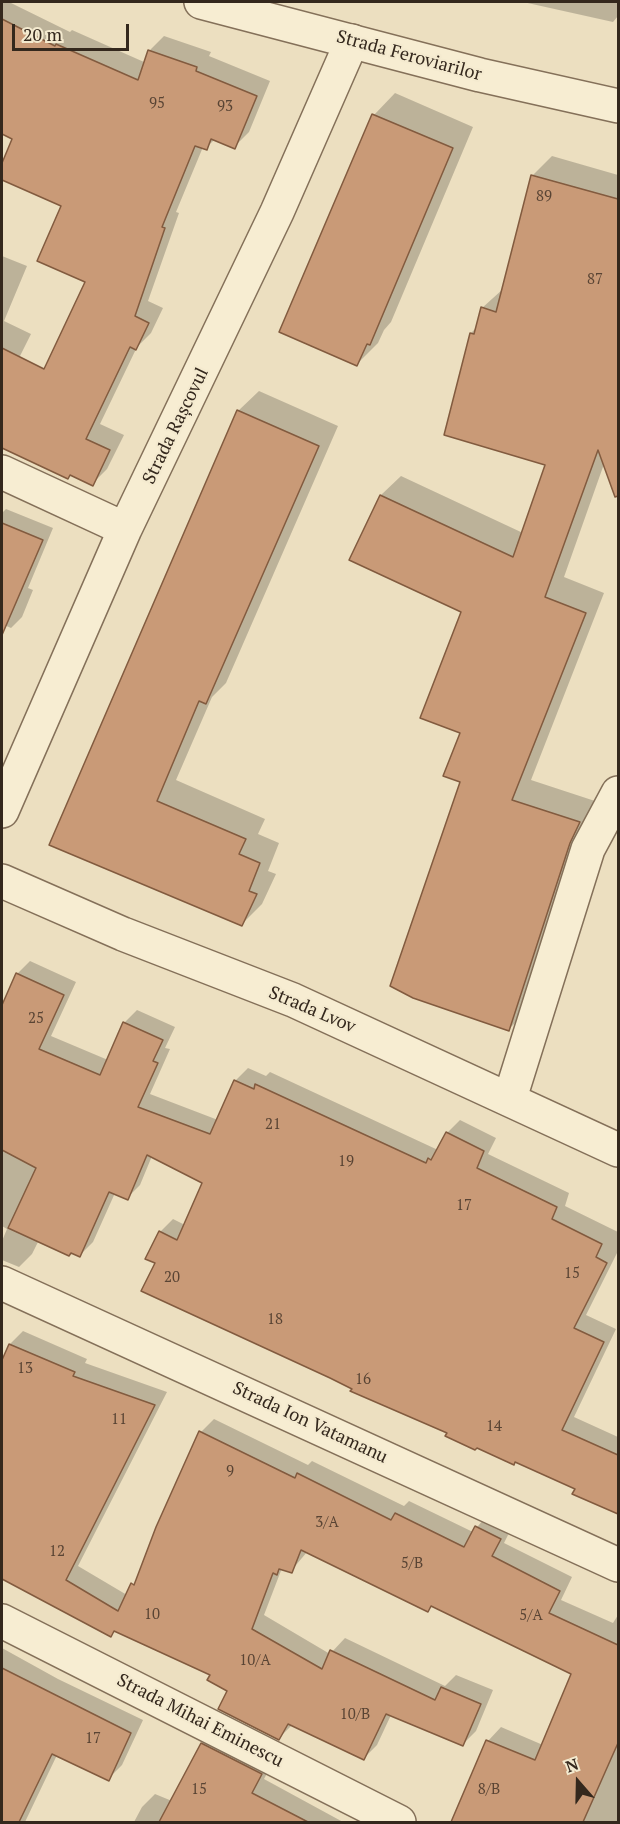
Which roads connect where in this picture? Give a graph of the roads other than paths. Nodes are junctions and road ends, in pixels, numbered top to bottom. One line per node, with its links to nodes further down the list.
1 (201, 2): 2 (street, Strada Feroviarilor)
2 (352, 41): 3 (street, Strada Feroviarilor); 5 (street, Strada Rașcovul)
3 (618, 106)
4 (2, 472): 5 (street)
5 (125, 529): 7 (street, Strada Rașcovul)
6 (618, 793): 9 (street)
7 (2, 811)
8 (2, 881): 9 (street, Strada Lvov)
9 (510, 1098): 10 (street, Strada Lvov)
10 (618, 1150)
11 (2, 1283): 12 (street, Strada Ion Vatamanu)
12 (618, 1565)
13 (2, 1620): 14 (street, Strada Mihai Eminescu)
14 (399, 1822)

